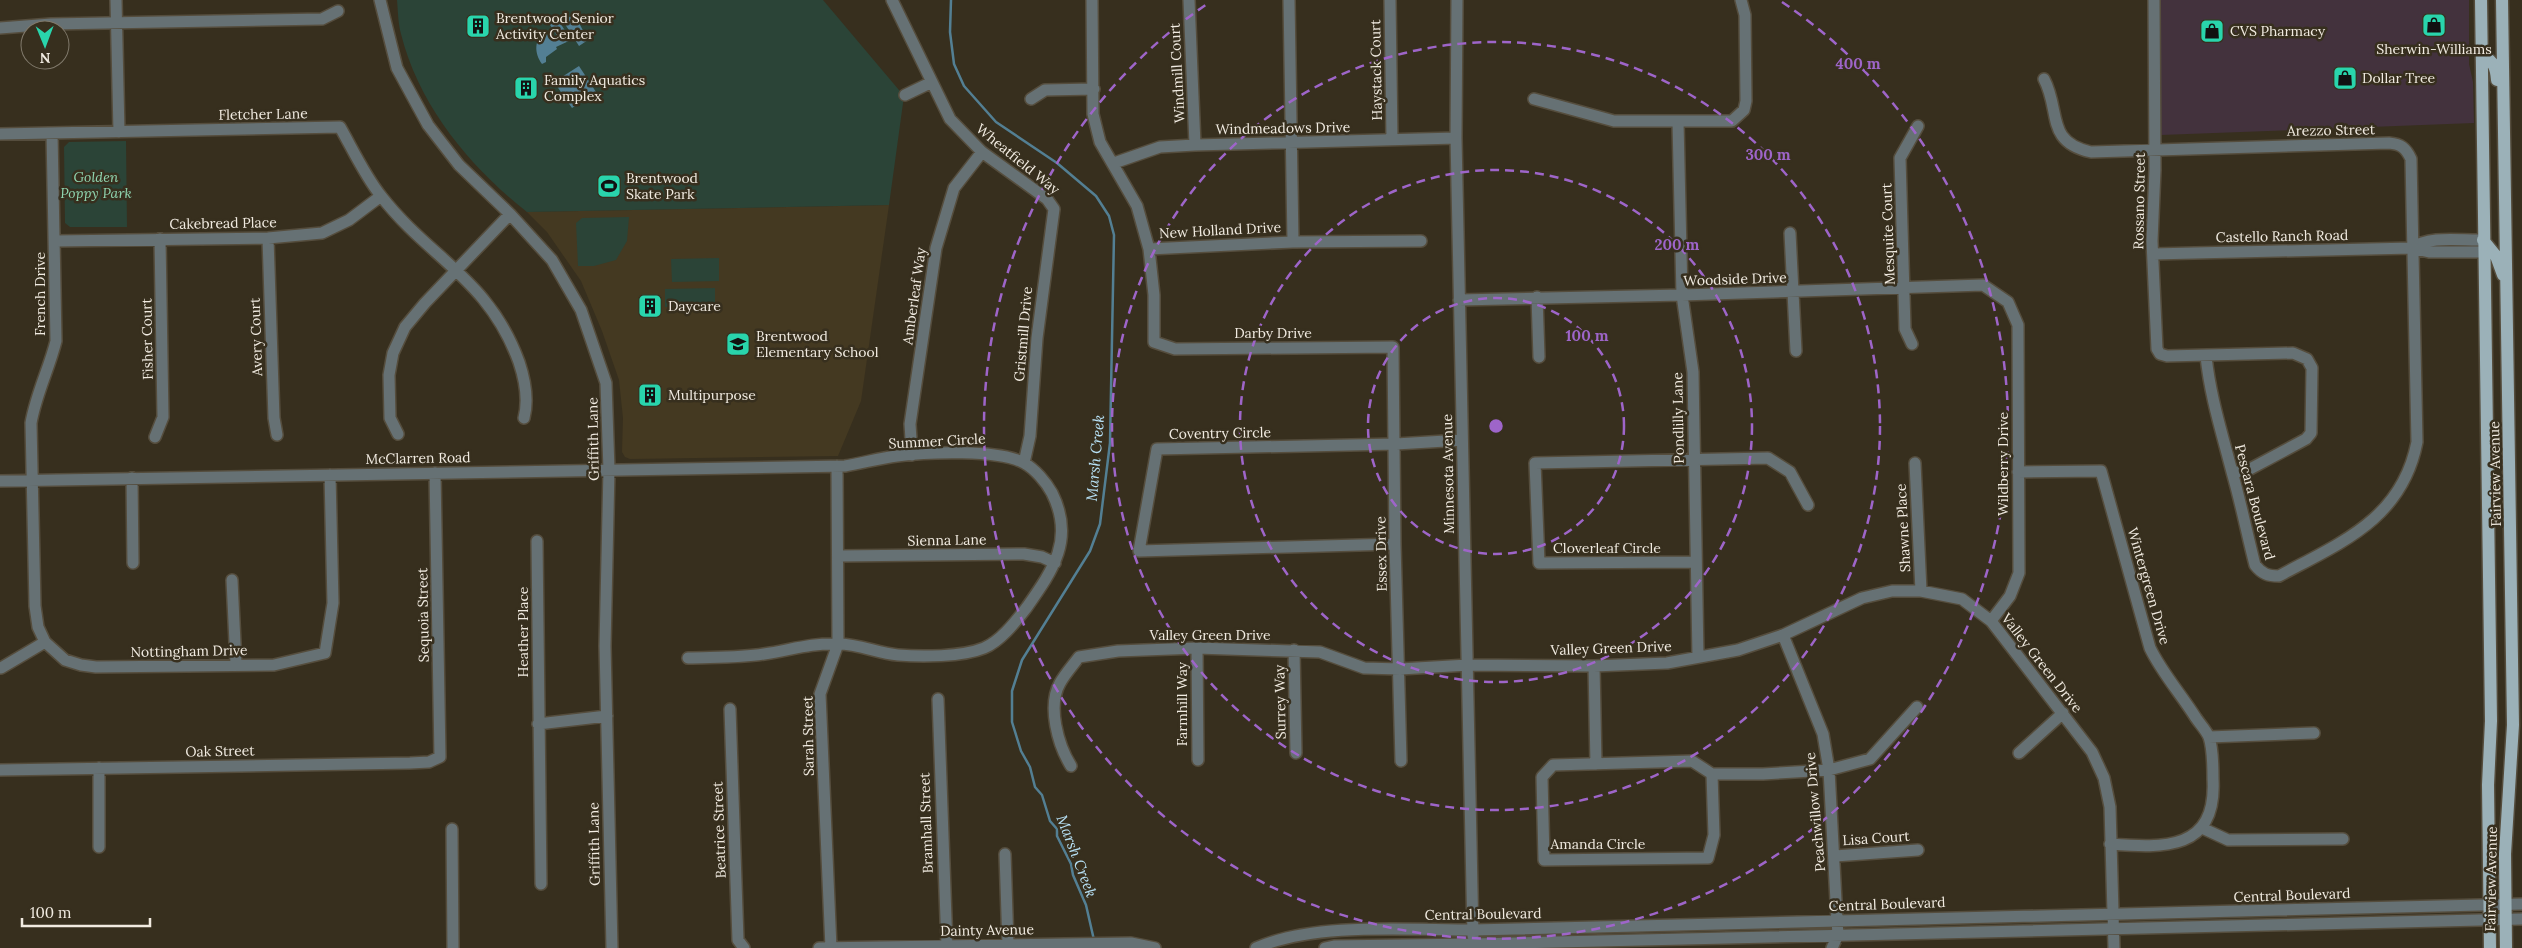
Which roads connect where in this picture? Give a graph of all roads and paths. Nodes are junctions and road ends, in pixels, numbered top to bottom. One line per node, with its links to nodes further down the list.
1 (116, 0): 14 (street)
2 (380, 0): 38 (street, Griffith Lane)
3 (892, 0): 18 (street, Wheatfield Way)
4 (1092, 0): 19 (street)
5 (1189, 0): 32 (street, Windmill Court)
6 (1289, 0): 31 (street)
7 (1390, 0): 29 (street, Haystack Court)
8 (1457, 0): 28 (street, Minnesota Avenue)
9 (1741, 0): 23 (street)
10 (2154, 0): 33 (street, Rossano Street)
11 (2481, 0): 16 (main road, Fairview Avenue)
12 (2502, 0): 30 (main road, Fairview Avenue)
13 (338, 11): 14 (street)
14 (117, 23): 15 (street); 25 (street)
15 (0, 28)
16 (2482, 55): 30 (main road); 45 (main road, Fairview Avenue)
17 (2044, 79): 33 (street)
18 (930, 83): 20 (street); 34 (street, Wheatfield Way)
19 (1094, 89): 21 (street); 35 (street)
20 (905, 95)
21 (1031, 99)
22 (1534, 99): 23 (street)
23 (1678, 122): 53 (street, Pondlilly Lane)
24 (1918, 126): 50 (street, Mesquite Court)
25 (119, 132): 26 (street, Fletcher Lane); 36 (street, Fletcher Lane)
26 (52, 133): 27 (street, Fletcher Lane); 42 (street, French Drive)
27 (0, 134)
28 (1456, 138): 29 (street, Windmeadows Drive); 55 (street, Minnesota Avenue)
29 (1392, 139): 31 (street, Windmeadows Drive)
30 (2505, 140): 52 (main road, Fairview Avenue)
31 (1293, 144): 32 (street, Windmeadows Drive); 44 (street)
32 (1195, 145): 35 (street, Windmeadows Drive)
33 (2155, 149): 46 (street, Arezzo Street); 48 (street, Rossano Street)
34 (982, 152): 37 (street, Wheatfield Way); 68 (street, Amberleaf Way)
35 (1114, 163): 47 (street)
36 (381, 196): 40 (street, Cakebread Place); 49 (street, Fletcher Lane)
37 (1054, 209): 70 (street, Gristmill Drive)
38 (510, 214): 49 (street); 73 (street, Griffith Lane)
39 (1790, 233): 51 (street)
40 (268, 238): 41 (street, Cakebread Place); 64 (street, Avery Court)
41 (160, 239): 42 (street, Cakebread Place); 65 (street, Fisher Court)
42 (55, 241): 79 (street, French Drive)
43 (1421, 241): 44 (street, New Holland Drive)
44 (1293, 242): 47 (street, New Holland Drive)
45 (2483, 246): 46 (street, Castello Ranch Road); 52 (main road); 131 (main road, Fairview Avenue)
46 (2412, 248): 48 (street, Castello Ranch Road); 76 (street, Pescara Boulevard)
47 (1149, 249): 58 (street, Darby Drive)
48 (2153, 254): 60 (street, Rossano Street)
49 (458, 270): 62 (street, Fletcher Lane); 63 (street)
50 (1904, 288): 51 (street, Woodside Drive); 56 (street, Woodside Drive); 57 (street, Mesquite Court)
51 (1793, 292): 53 (street, Woodside Drive); 59 (street)
52 (2507, 292): 132 (main road, Fairview Avenue)
53 (1682, 296): 54 (street, Woodside Drive); 69 (street, Pondlilly Lane)
54 (1537, 298): 55 (street, Woodside Drive); 61 (street)
55 (1459, 300): 66 (street, Minnesota Avenue)
56 (2008, 302): 74 (street, Wildberry Drive)
57 (1912, 344)
58 (1393, 347): 67 (street, Essex Drive)
59 (1796, 351)
60 (2206, 356): 76 (street, Pescara Boulevard); 76 (street)
61 (1539, 357)
62 (524, 418)
63 (398, 434)
64 (277, 435)
65 (154, 436)
66 (1462, 440): 67 (street, Coventry Circle); 99 (street, Minnesota Avenue)
67 (1396, 444): 83 (street, Essex Drive); 83 (street, Coventry Circle)
68 (912, 455): 70 (street, Summer Circle); 72 (street, Summer Circle)
69 (1694, 460): 81 (street); 85 (street, Pondlilly Lane); 85 (street, Cloverleaf Circle)
70 (1024, 463): 87 (street, Summer Circle)
71 (1916, 464): 89 (street, Shawne Place)
72 (837, 466): 73 (street, McClarren Road); 84 (street, Sarah Street)
73 (609, 470): 75 (street, McClarren Road); 107 (street, Griffith Lane)
74 (2018, 472): 90 (street, Wildberry Drive); 110 (street, Wintergreen Drive)
75 (435, 473): 77 (street, McClarren Road); 113 (street, Sequoia Street)
76 (2233, 473)
77 (330, 475): 78 (street, McClarren Road); 98 (street, Nottingham Drive)
78 (132, 478): 79 (street, McClarren Road); 86 (street)
79 (32, 480): 80 (street, McClarren Road); 92 (street, Nottingham Drive)
80 (0, 481)
81 (1808, 505)
82 (538, 541): 108 (street, Heather Place)
83 (1395, 544): 102 (street, Essex Drive)
84 (838, 556): 87 (street, Sienna Lane); 93 (street, Sarah Street)
85 (1695, 562): 96 (street, Pondlilly Lane)
86 (134, 563)
87 (1055, 563): 93 (street, Summer Circle)
88 (232, 580): 98 (street)
89 (1921, 591): 90 (street, Valley Green Drive); 91 (street, Valley Green Drive)
90 (1991, 621): 106 (street, Valley Green Drive)
91 (1783, 635): 96 (street, Valley Green Drive); 120 (street, Peachwillow Drive)
92 (45, 642): 98 (street, Nottingham Drive); 101 (street)
93 (838, 644): 97 (street, Summer Circle); 149 (street, Sarah Street)
94 (1197, 648): 95 (street, Valley Green Drive); 114 (street, Farmhill Way); 117 (street, Valley Green Drive)
95 (1294, 650): 102 (street, Valley Green Drive); 111 (street, Surrey Way)
96 (1698, 657): 100 (street, Valley Green Drive)
97 (688, 658)
98 (236, 664)
99 (1468, 665): 100 (street, Valley Green Drive); 102 (street, Valley Green Drive); 140 (street, Minnesota Avenue)
100 (1594, 666): 116 (street)
101 (1, 668)
102 (1400, 669): 115 (street, Essex Drive)
103 (938, 699): 143 (street, Bramhall Street)
104 (1918, 707): 120 (street)
105 (730, 709): 147 (street, Beatrice Street)
106 (2063, 713): 112 (street); 125 (street, Valley Green Drive)
107 (607, 716): 108 (street); 146 (street, Griffith Lane)
108 (538, 724): 130 (street, Heather Place)
109 (2314, 733): 110 (street)
110 (2208, 737): 122 (street, Wintergreen Drive)
111 (1296, 753)
112 (2019, 753)
113 (440, 757): 118 (street, Oak Street)
114 (1198, 760)
115 (1401, 761)
116 (1596, 764): 121 (street, Amanda Circle); 121 (street, Amanda Circle)
117 (1071, 766)
118 (99, 768): 119 (street, Oak Street); 126 (street)
119 (0, 770)
120 (1830, 770): 121 (street); 129 (street, Peachwillow Drive)
121 (1712, 774)
122 (2202, 828): 124 (street); 125 (street)
123 (452, 829): 145 (street)
124 (2343, 839)
125 (2110, 844): 134 (street, Valley Green Drive)
126 (99, 847)
127 (1918, 850): 129 (street, Lisa Court)
128 (1005, 854): 142 (street)
129 (1835, 856): 136 (street, Peachwillow Drive)
130 (541, 884)
131 (2489, 904): 132 (street, Central Boulevard); 134 (street, Central Boulevard); 138 (main road, Fairview Avenue)
132 (2505, 904): 133 (street, Central Boulevard); 137 (main road, Fairview Avenue)
133 (2522, 904)
134 (2113, 913): 136 (street, Central Boulevard); 139 (street, Valley Green Drive)
135 (2522, 919): 137 (street, Central Boulevard)
136 (1837, 920): 140 (street, Central Boulevard); 141 (street, Peachwillow Drive)
137 (2506, 920): 138 (street, Central Boulevard); 157 (main road, Fairview Avenue)
138 (2489, 921): 139 (street, Central Boulevard); 156 (main road, Fairview Avenue)
139 (2113, 928): 141 (street, Central Boulevard); 155 (street, Valley Green Drive)
140 (1473, 930): 144 (street, Minnesota Avenue); 151 (street, Central Boulevard)
141 (1838, 935): 144 (street, Central Boulevard); 153 (street, Peachwillow Drive); 154 (street, Peachwillow Drive)
142 (1008, 945): 143 (street, Dainty Avenue); 150 (street, Dainty Avenue)
143 (947, 946): 149 (street, Dainty Avenue)
144 (1473, 946): 152 (street, Central Boulevard)
145 (453, 948)
146 (612, 948)
147 (744, 948)
148 (819, 948): 149 (street, Dainty Avenue)
149 (831, 948)
150 (1155, 948)
151 (1256, 948)
152 (1325, 948)
153 (1832, 948)
154 (1844, 948)
155 (2114, 948)
156 (2490, 948)
157 (2506, 948)

